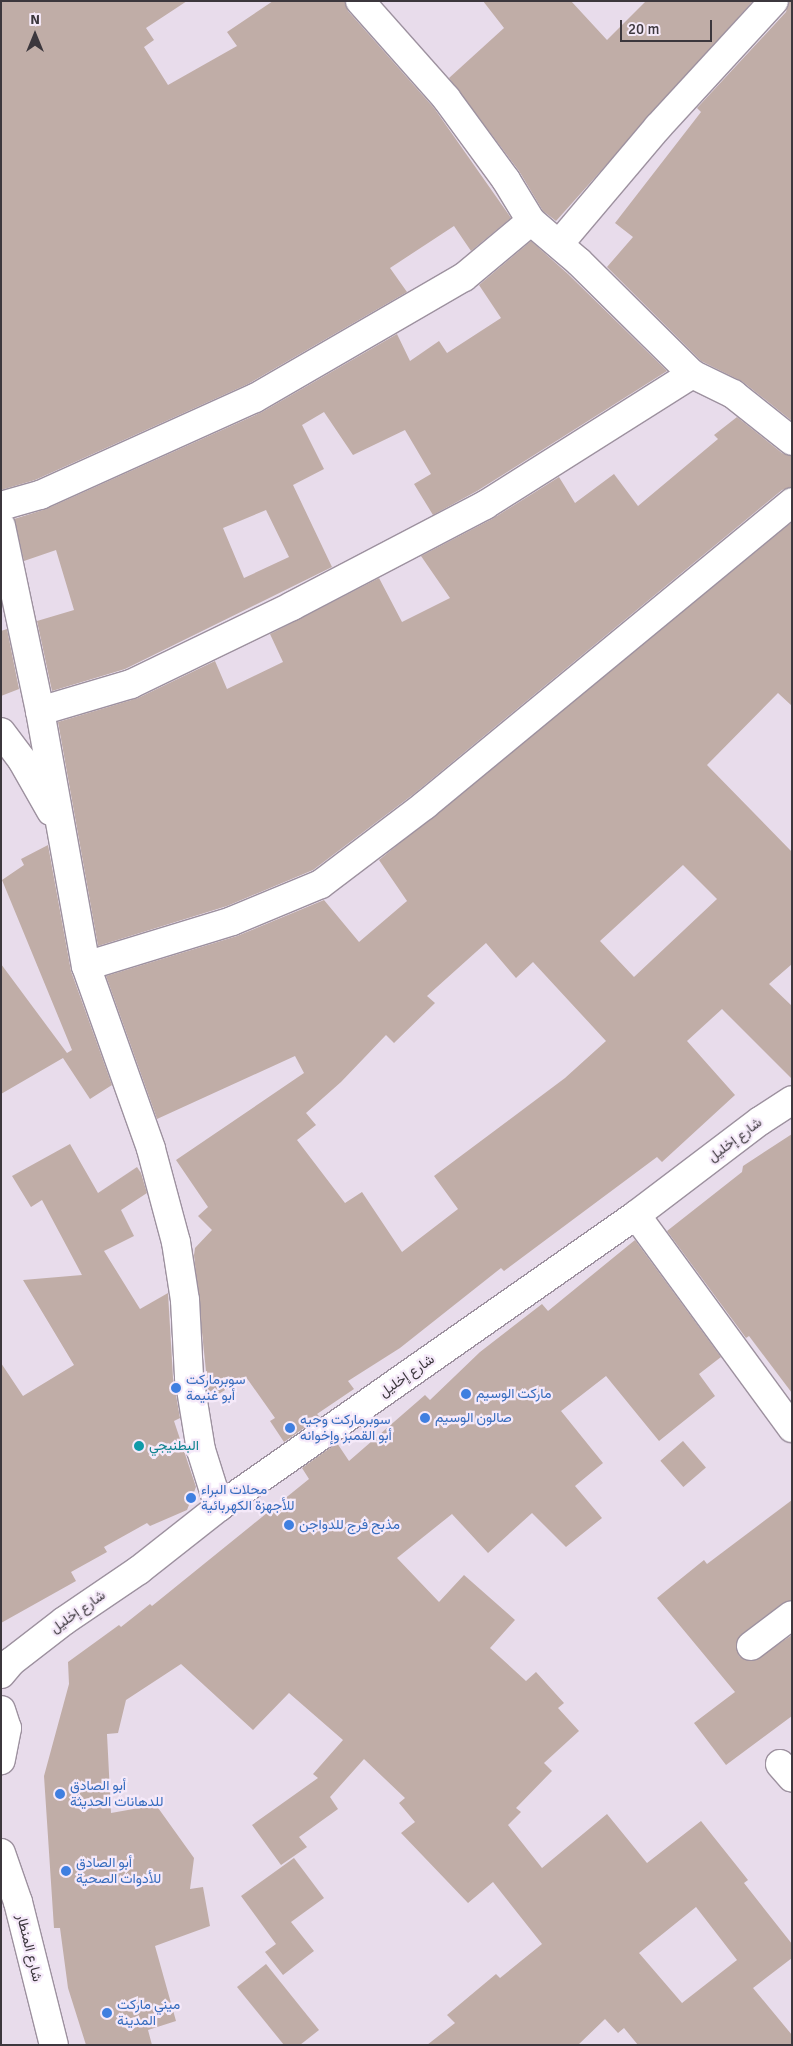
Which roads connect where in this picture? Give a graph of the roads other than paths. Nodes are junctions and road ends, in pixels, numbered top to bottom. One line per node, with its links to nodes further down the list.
1 (360, 1): 3 (street)
2 (774, 1): 4 (street)
3 (531, 221): 4 (street); 8 (street)
4 (559, 244): 5 (street)
5 (692, 374): 6 (street); 10 (street)
6 (792, 440)
7 (792, 502): 13 (street)
8 (1, 506)
9 (1, 526): 10 (street)
10 (40, 711): 12 (street)
11 (1, 732): 12 (street)
12 (62, 830): 13 (street)
13 (86, 966): 17 (street)
14 (792, 1100): 15 (street, شارع إخليل)
15 (636, 1215): 16 (street); 17 (street, شارع إخليل)
16 (792, 1428)
17 (219, 1508): 20 (street, شارع إخليل)
18 (792, 1615): 19 (street)
19 (751, 1646)
20 (1, 1674)
21 (1, 1710): 22 (street)
22 (1, 1760)
23 (1, 1853): 24 (street, شارع المنطار)
24 (54, 2045)

